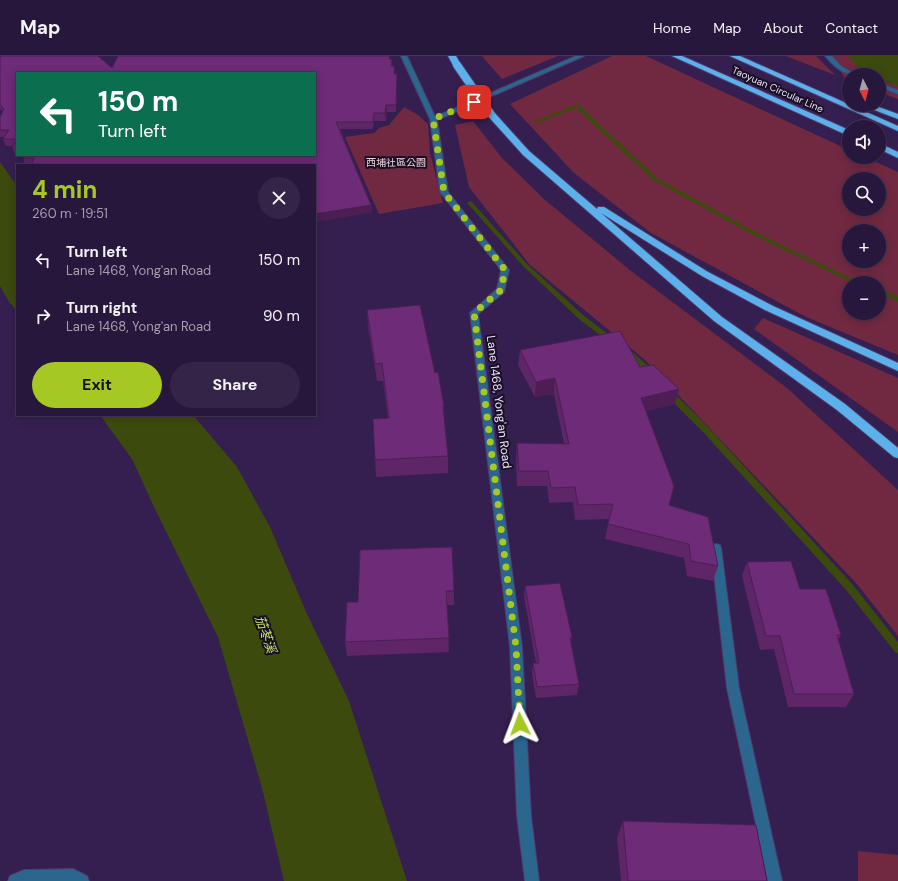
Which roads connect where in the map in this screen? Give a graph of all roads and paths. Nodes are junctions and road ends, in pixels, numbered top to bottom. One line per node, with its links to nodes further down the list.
1 (404, 56): 14 (street)
2 (452, 56): 19 (highway, bridge)
3 (581, 56): 14 (street)
4 (676, 56): 16 (highway, Taoyuan Circular Line)
5 (734, 56): 7 (highway, Taoyuan Circular Line)
6 (828, 56): 8 (street)
7 (749, 62): 11 (highway); 15 (highway, Taoyuan Circular Line)
8 (842, 69)
9 (886, 88): 10 (street)
10 (898, 92)
11 (842, 96)
12 (885, 112): 13 (highway)
13 (898, 117)
14 (433, 119): 25 (street, Lane 1468, Yong'an Road)
15 (898, 129)
16 (842, 130)
17 (886, 149): 18 (highway)
18 (898, 155)
19 (568, 188): 20 (highway); 21 (highway)
20 (898, 368)
21 (898, 454)
22 (716, 548): 26 (street)
23 (15, 881): 24 (street)
24 (82, 881)
25 (532, 881)
26 (775, 881)

